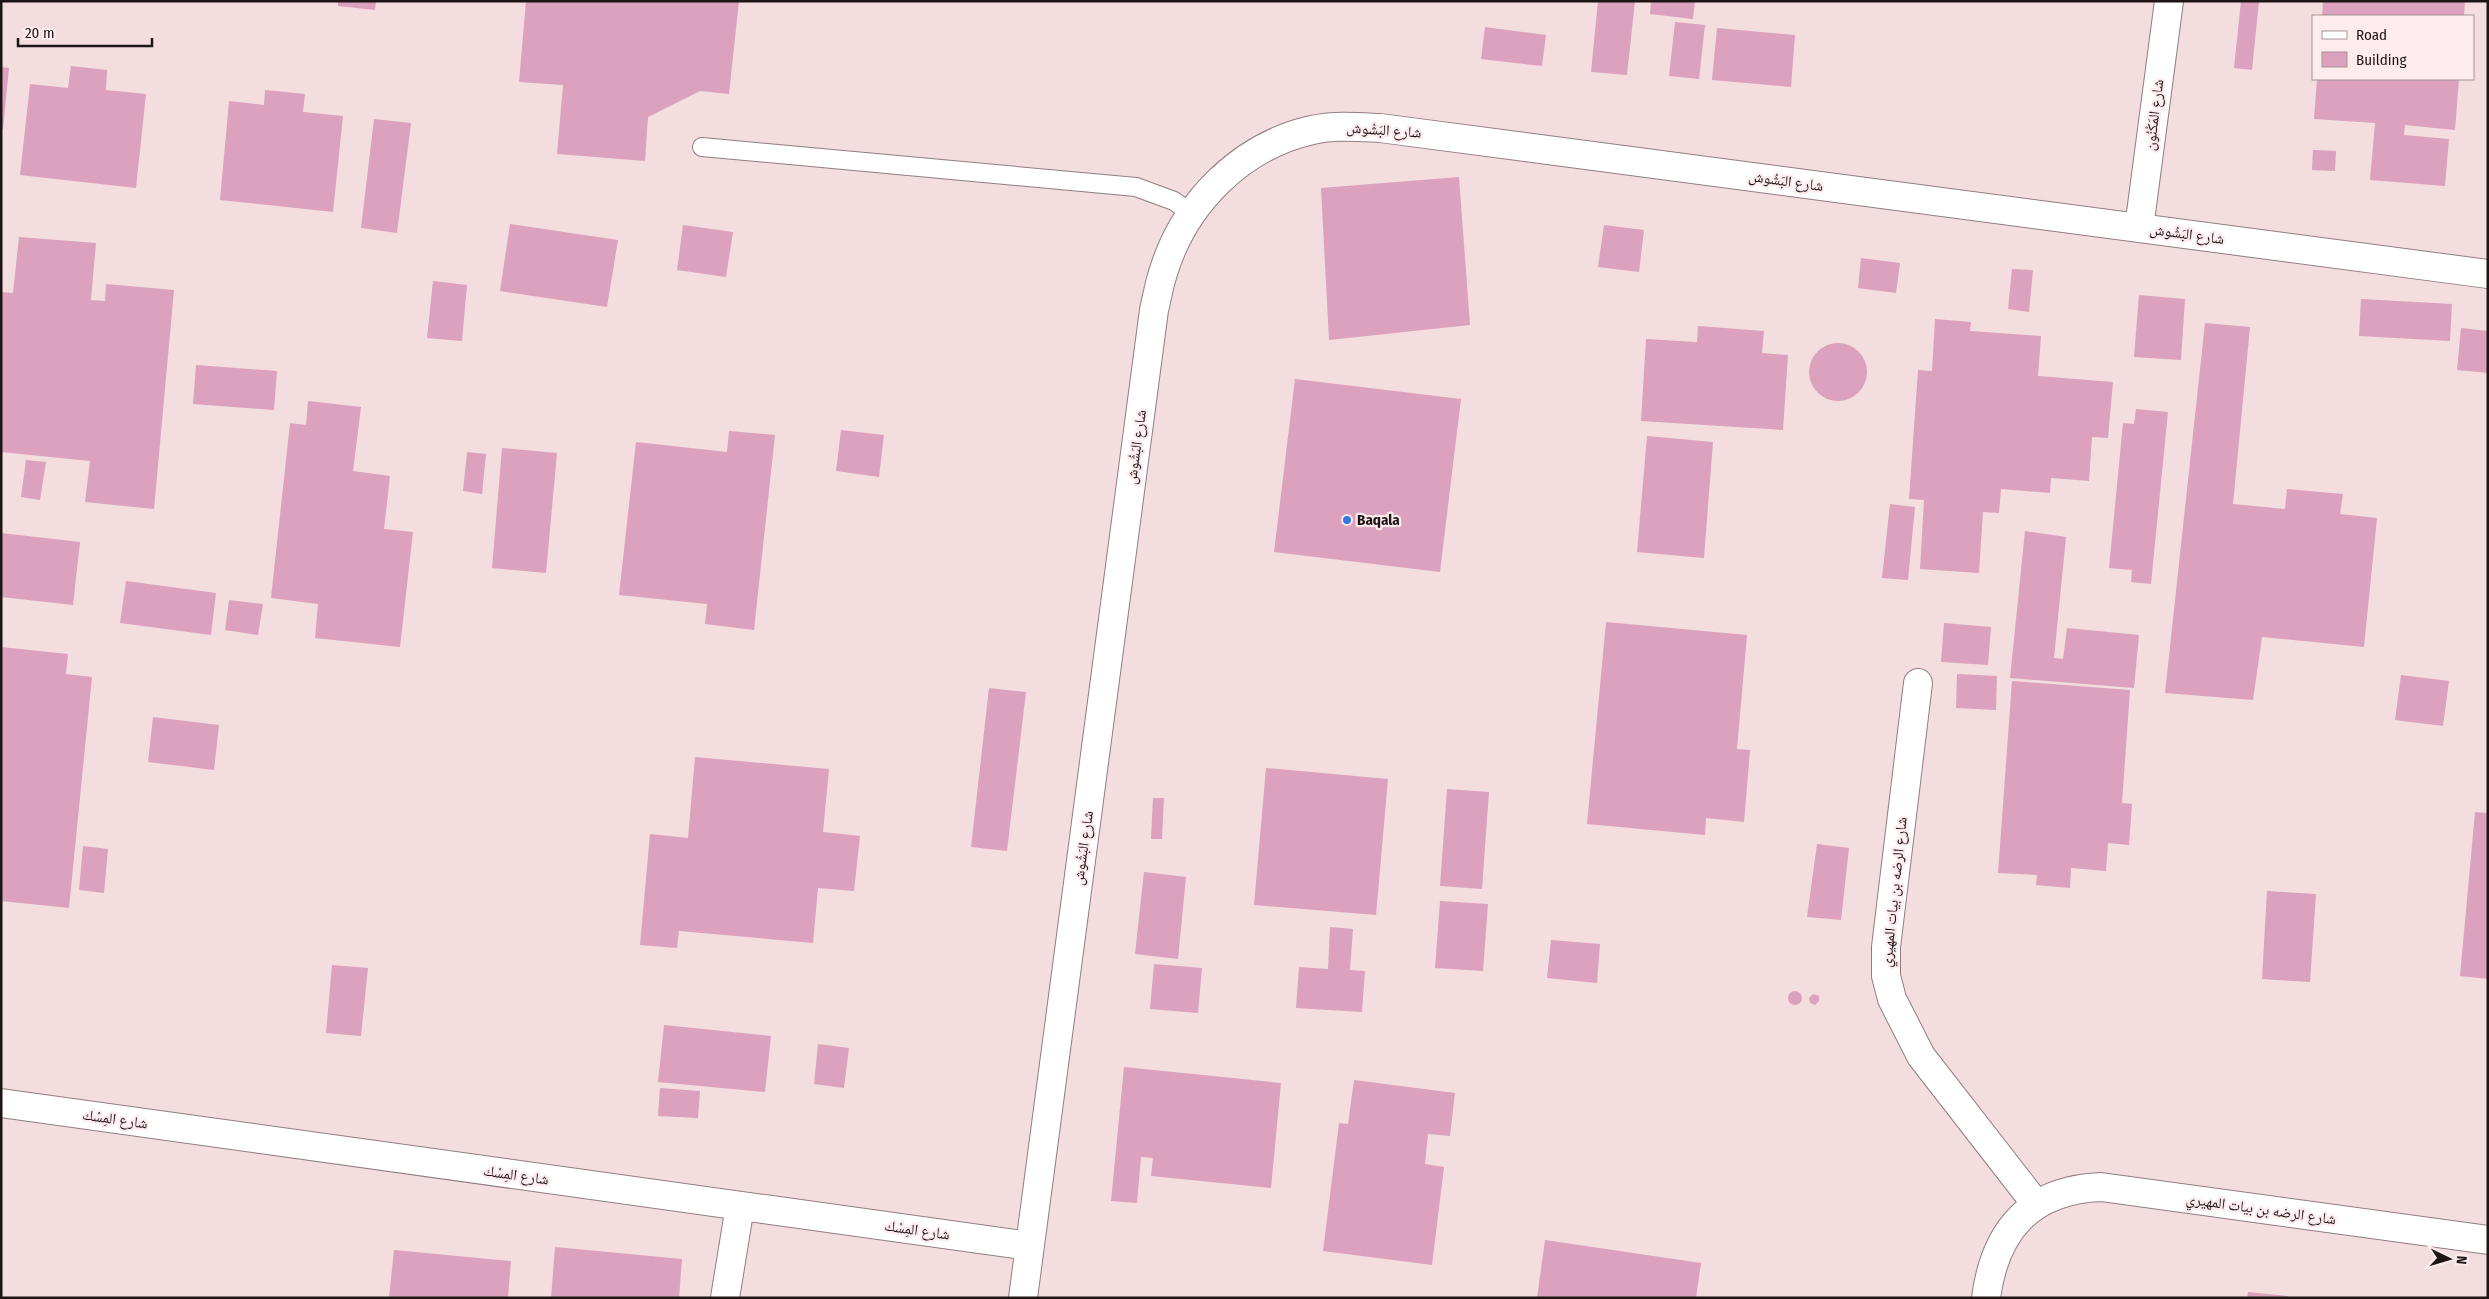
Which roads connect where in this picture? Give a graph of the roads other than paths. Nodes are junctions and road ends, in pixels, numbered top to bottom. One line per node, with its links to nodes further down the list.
1 (2169, 1): 4 (street, شارع المَكْنُون)
2 (702, 147): 3 (lane)
3 (1192, 214): 4 (street, شارع البَشُوش); 11 (street, شارع البَشُوش)
4 (2140, 228): 5 (street, شارع البَشُوش)
5 (2488, 274)
6 (1918, 682): 8 (street, شارع الرضه بن بيات المهيري)
7 (1, 1103): 9 (street, شارع المِسْك)
8 (2036, 1204): 10 (street, شارع الرضه بن بيات المهيري); 14 (street, شارع الرضه بن بيات المهيري)
9 (740, 1206): 11 (street, شارع المِسْك); 12 (street)
10 (2488, 1240)
11 (1030, 1246): 13 (street, شارع البَشُوش)
12 (725, 1298)
13 (1023, 1298)
14 (1986, 1298)

